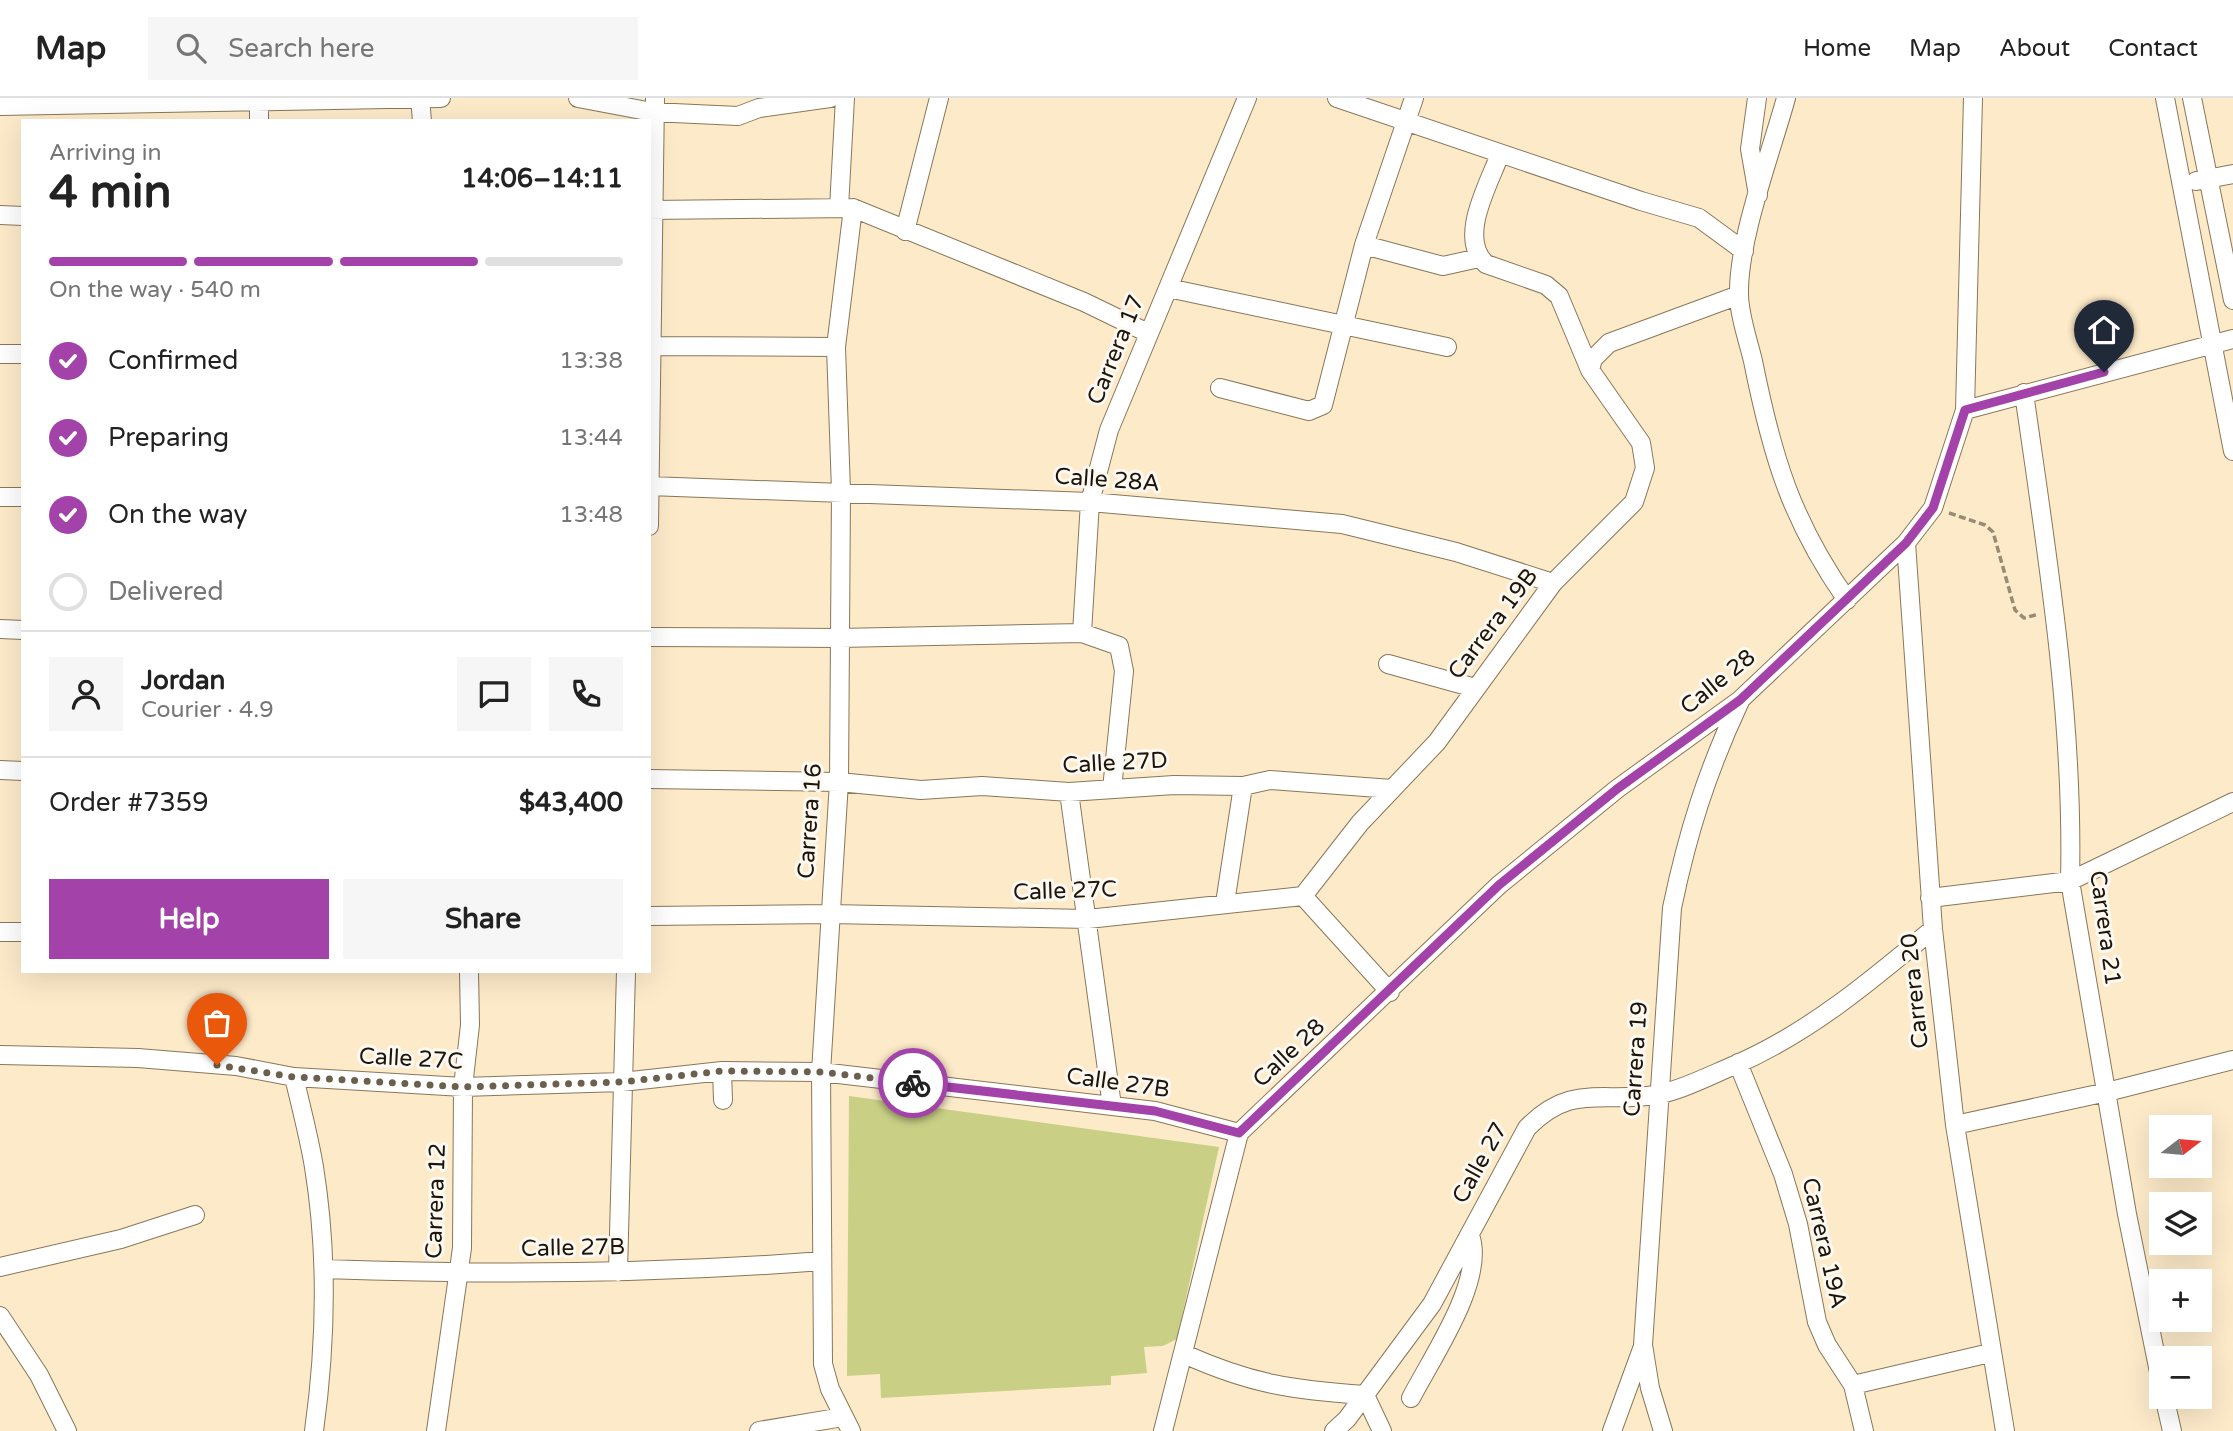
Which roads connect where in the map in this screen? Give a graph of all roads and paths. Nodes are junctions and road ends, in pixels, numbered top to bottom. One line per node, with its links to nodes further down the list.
1 (441, 98): 12 (street)
2 (578, 98): 16 (street)
3 (830, 98): 15 (street)
4 (845, 98): 26 (street, Carrera 16)
5 (939, 98): 30 (street)
6 (1247, 98): 34 (street, Carrera 17)
7 (1337, 98): 20 (street)
8 (1414, 98): 20 (street)
9 (1757, 98): 25 (street)
10 (1786, 98): 25 (street)
11 (1973, 98): 49 (street)
12 (420, 99): 18 (street); 19 (street)
13 (2192, 99): 14 (street); 23 (street)
14 (2165, 102): 24 (street)
15 (759, 103): 16 (street)
16 (653, 105): 27 (street)
17 (0, 106): 18 (street)
18 (259, 107)
19 (422, 119)
20 (1405, 122): 21 (street); 31 (street)
21 (1500, 153): 32 (street); 33 (street)
22 (2233, 174): 23 (street)
23 (2208, 179): 24 (street); 36 (street)
24 (2182, 184): 40 (street)
25 (1758, 198): 32 (street)
26 (846, 208): 27 (street); 30 (street); 42 (street, Carrera 16)
27 (651, 210): 41 (street)
28 (0, 215): 29 (street)
29 (21, 216)
30 (905, 231): 38 (street)
31 (1364, 245): 33 (street); 37 (street)
32 (1744, 251): 35 (street)
33 (1479, 258): 46 (street, Carrera 19B)
34 (1168, 288): 37 (street); 38 (street, Carrera 17)
35 (1739, 295): 46 (street); 59 (street)
36 (2233, 300)
37 (1343, 326): 43 (street); 47 (street)
38 (1148, 333): 55 (street, Carrera 17)
39 (2233, 339): 40 (street)
40 (2210, 344): 48 (street); 50 (street)
41 (651, 346): 42 (street); 51 (street)
42 (836, 347): 52 (street, Carrera 16)
43 (1447, 347)
44 (0, 354): 45 (street)
45 (21, 354)
46 (1590, 370): 58 (street, Carrera 19B)
47 (1220, 387)
48 (2024, 393): 49 (street); 78 (street, Carrera 21)
49 (1965, 410): 56 (street, Calle 28)
50 (2233, 451)
51 (651, 486): 52 (street, Calle 28A)
52 (841, 491): 55 (street, Calle 28A); 65 (street, Carrera 16)
53 (0, 497): 54 (street)
54 (21, 497)
55 (1090, 502): 58 (street, Calle 28A); 63 (street, Carrera 17)
56 (1933, 508): 57 (street, Calle 28); 60 (path)
57 (1906, 543): 59 (street, Calle 28); 80 (street, Carrera 20)
58 (1553, 583): 67 (street, Carrera 19B)
59 (1847, 600): 68 (street, Calle 28)
60 (2024, 618)
61 (0, 629): 62 (street)
62 (21, 630)
63 (1083, 633): 65 (street); 74 (street)
64 (651, 637): 65 (street)
65 (839, 638): 72 (street, Carrera 16)
66 (1388, 664): 67 (street)
67 (1475, 688): 75 (street, Carrera 19B)
68 (1740, 700): 90 (street, Calle 28); 100 (street, Carrera 19)
69 (0, 770): 70 (street)
70 (21, 771)
71 (651, 779): 72 (street, Calle 27D)
72 (839, 782): 76 (street, Calle 27D); 82 (street, Carrera 16)
73 (1243, 786): 74 (street, Calle 27D); 75 (street, Calle 27D); 81 (street)
74 (1112, 789): 76 (street, Calle 27D)
75 (1392, 789): 79 (street, Carrera 19B)
76 (1069, 792): 84 (street)
77 (2233, 802): 78 (street)
78 (2070, 881): 80 (street); 99 (street, Carrera 21)
79 (1303, 896): 81 (street, Calle 27C); 90 (street)
80 (1930, 898): 85 (street, Carrera 20)
81 (1225, 903): 84 (street, Calle 27C)
82 (829, 914): 83 (street); 84 (street, Calle 27C); 95 (street, Carrera 16)
83 (651, 916)
84 (1088, 919): 102 (street)
85 (1933, 929): 93 (street, Calle 27); 103 (street, Carrera 20)
86 (0, 932): 87 (street)
87 (21, 932)
88 (470, 973): 98 (street, Carrera 12)
89 (625, 973): 97 (street)
90 (1390, 992): 104 (street, Calle 28)
91 (0, 1055): 96 (street, Calle 27C)
92 (2233, 1060): 99 (street)
93 (1738, 1063): 100 (street, Calle 27); 117 (street, Carrera 19A)
94 (722, 1071): 95 (street, Calle 27C); 97 (street, Calle 27C); 101 (street)
95 (821, 1072): 102 (street, Calle 27B); 107 (street, Carrera 16)
96 (294, 1077): 98 (street, Calle 27C); 109 (street)
97 (622, 1082): 98 (street, Calle 27C); 110 (street)
98 (463, 1087): 111 (street, Carrera 12)
99 (2107, 1092): 103 (street); 114 (street, Carrera 21)
100 (1657, 1095): 106 (street, Calle 27); 113 (street, Carrera 19)
101 (723, 1100)
102 (1112, 1105): 104 (street, Calle 27B)
103 (1955, 1125): 115 (street, Carrera 20)
104 (1239, 1133): 116 (street)
105 (195, 1215): 108 (street)
106 (1469, 1235): 118 (street, Calle 27); 119 (street)
107 (822, 1261): 110 (street, Calle 27B); 121 (street, Carrera 16)
108 (0, 1267)
109 (324, 1269): 111 (street, Calle 27B); 123 (street)
110 (618, 1272): 111 (street, Calle 27B)
111 (458, 1274): 124 (street, Carrera 12)
112 (0, 1316): 122 (street)
113 (1643, 1345): 129 (street); 130 (street, Carrera 19)
114 (2154, 1346)
115 (1990, 1353): 117 (street); 132 (street, Carrera 20)
116 (1184, 1354): 118 (street); 126 (street)
117 (1853, 1385): 131 (street, Carrera 19A)
118 (1365, 1395): 127 (street, Calle 27); 128 (street)
119 (1410, 1398)
120 (2167, 1409): 133 (street)
121 (847, 1424): 125 (street)
122 (67, 1431)
123 (314, 1431)
124 (436, 1431)
125 (759, 1431)
126 (1163, 1431)
127 (1334, 1431)
128 (1382, 1431)
129 (1612, 1431)
130 (1663, 1431)
131 (1864, 1431)
132 (2004, 1431)
133 (2172, 1431)

